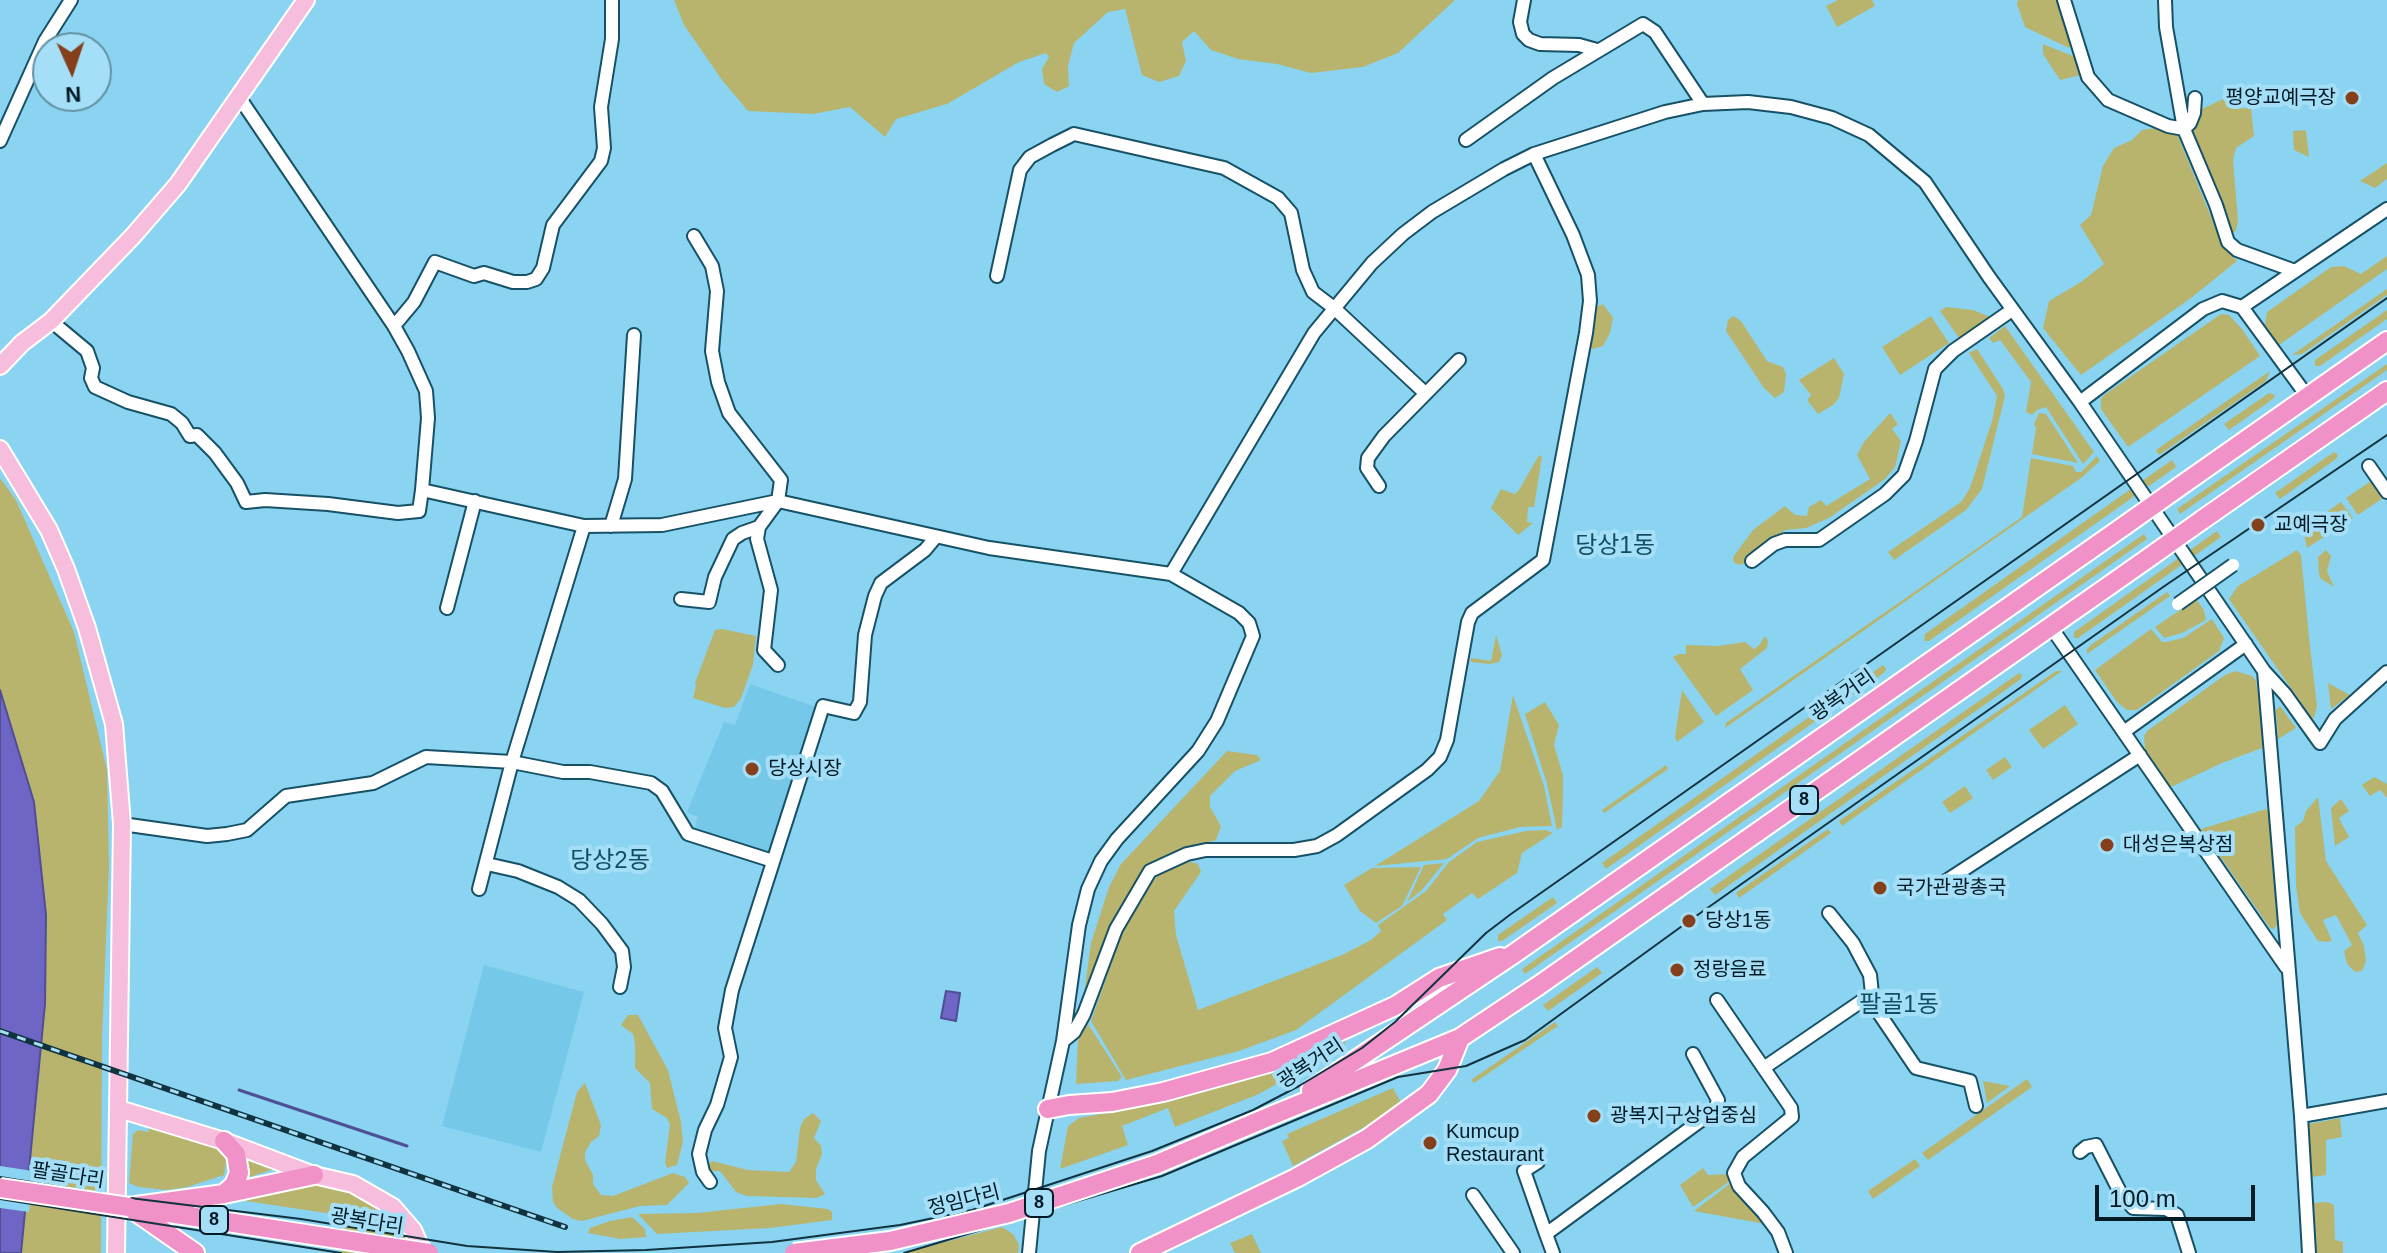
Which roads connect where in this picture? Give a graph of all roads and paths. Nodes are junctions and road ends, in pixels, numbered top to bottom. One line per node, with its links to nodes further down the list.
1 (71, 0): 13 (street)
2 (306, 0): 8 (main road)
3 (612, 0): 23 (street)
4 (1524, 0): 7 (street)
5 (2064, 0): 11 (street)
6 (2165, 0): 11 (street)
7 (1597, 50): 10 (street); 12 (street)
8 (239, 97): 22 (main road); 23 (street)
9 (2195, 98): 11 (street)
10 (1703, 104): 14 (street); 21 (street)
11 (2184, 129): 17 (street)
12 (1466, 140)
13 (0, 141)
14 (1534, 154): 20 (street); 69 (street)
15 (2387, 209): 17 (street)
16 (694, 236): 38 (street)
17 (2295, 271): 19 (street)
18 (997, 276): 20 (street)
19 (2242, 307): 30 (street); 31 (street)
20 (1334, 308): 29 (street); 45 (street)
21 (2012, 310): 31 (street); 43 (street)
22 (51, 321): 27 (main road); 35 (street)
23 (394, 326): 35 (street)
24 (634, 335): 40 (street)
25 (2387, 341): 30 (highway, 광복거리 / 8)
26 (1459, 360): 29 (street)
27 (0, 366)
28 (2387, 391): 49 (highway, 광복거리 / 8, bridge)
29 (1425, 393): 34 (street)
30 (2307, 396): 63 (highway, 광복거리 / 8, bridge)
31 (2080, 402): 50 (street)
32 (0, 449): 57 (main road)
33 (2369, 466): 36 (street)
34 (1379, 486)
35 (422, 490): 37 (street)
36 (2387, 492)
37 (475, 501): 39 (street); 48 (street)
38 (778, 501): 40 (street); 41 (street); 42 (street)
39 (584, 526): 40 (street); 56 (street)
40 (611, 526)
41 (759, 527): 46 (street); 51 (street)
42 (935, 538): 45 (street); 58 (street)
43 (1752, 561)
44 (2233, 565): 47 (street, bridge)
45 (1171, 574): 69 (street)
46 (681, 599)
47 (2178, 604)
48 (447, 608)
49 (2051, 627): 54 (street); 68 (highway, 광복거리 / 8)
50 (2246, 644): 52 (street); 54 (street)
51 (778, 665)
52 (2264, 671): 53 (street); 64 (street)
53 (2387, 672)
54 (2125, 731): 55 (street)
55 (2140, 755): 60 (street); 64 (street)
56 (512, 762): 57 (street); 58 (street); 59 (street)
57 (122, 824): 74 (main road)
58 (773, 861): 82 (street)
59 (487, 864): 61 (street); 65 (street)
60 (1946, 881)
61 (479, 889)
62 (1829, 913): 66 (street)
63 (1515, 953): 75 (highway); 76 (highway, 광복거리 / 8)
64 (2288, 969): 77 (street)
65 (620, 987)
66 (1868, 997): 71 (street); 73 (street)
67 (1717, 1000): 71 (street)
68 (1460, 1038): 76 (highway, 광복거리 / 8); 94 (highway)
69 (1063, 1041): 75 (street)
70 (1693, 1054): 87 (street)
71 (1765, 1067): 97 (street)
72 (2387, 1101): 77 (street)
73 (1976, 1106)
74 (119, 1109): 78 (main road); 88 (main road)
75 (1048, 1109): 93 (street)
76 (1273, 1115): 92 (highway, 정임다리 / 8, bridge)
77 (2301, 1116): 99 (street)
78 (224, 1141): 81 (main road); 84 (highway)
79 (2080, 1152): 98 (street)
80 (1538, 1162): 87 (street)
81 (314, 1175): 84 (highway); 90 (main road)
82 (710, 1182)
83 (0, 1188): 86 (highway, 팔골다리 / 8, bridge)
84 (224, 1194): 86 (highway)
85 (1473, 1195): 95 (street)
86 (129, 1207): 89 (highway); 91 (highway, 광복다리 / 8, bridge)
87 (1546, 1234): 96 (street)
88 (116, 1253)
89 (195, 1253)
90 (423, 1253)
91 (429, 1253)
92 (794, 1253)
93 (1029, 1253)
94 (1140, 1253)
95 (1513, 1253)
96 (1553, 1253)
97 (1786, 1253)
98 (2189, 1253)
99 (2309, 1253)

